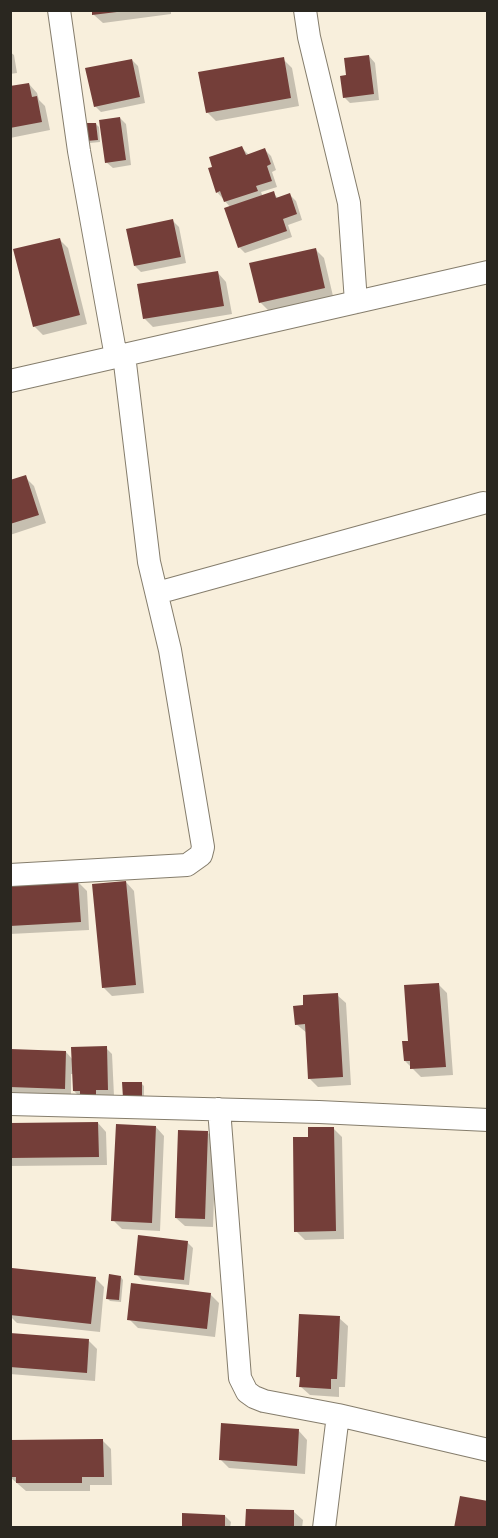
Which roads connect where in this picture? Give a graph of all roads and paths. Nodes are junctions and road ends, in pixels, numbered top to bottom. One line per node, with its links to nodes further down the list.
1 (59, 10): 5 (street)
2 (305, 10): 4 (street)
3 (488, 272): 4 (street)
4 (356, 302): 5 (street)
5 (120, 356): 6 (street); 8 (street)
6 (10, 381)
7 (483, 503): 8 (street)
8 (157, 594): 9 (street)
9 (10, 875)
10 (10, 1104): 11 (street)
11 (219, 1109): 12 (street); 13 (street)
12 (488, 1120)
13 (338, 1414): 14 (street); 15 (street)
14 (488, 1450)
15 (324, 1527)

